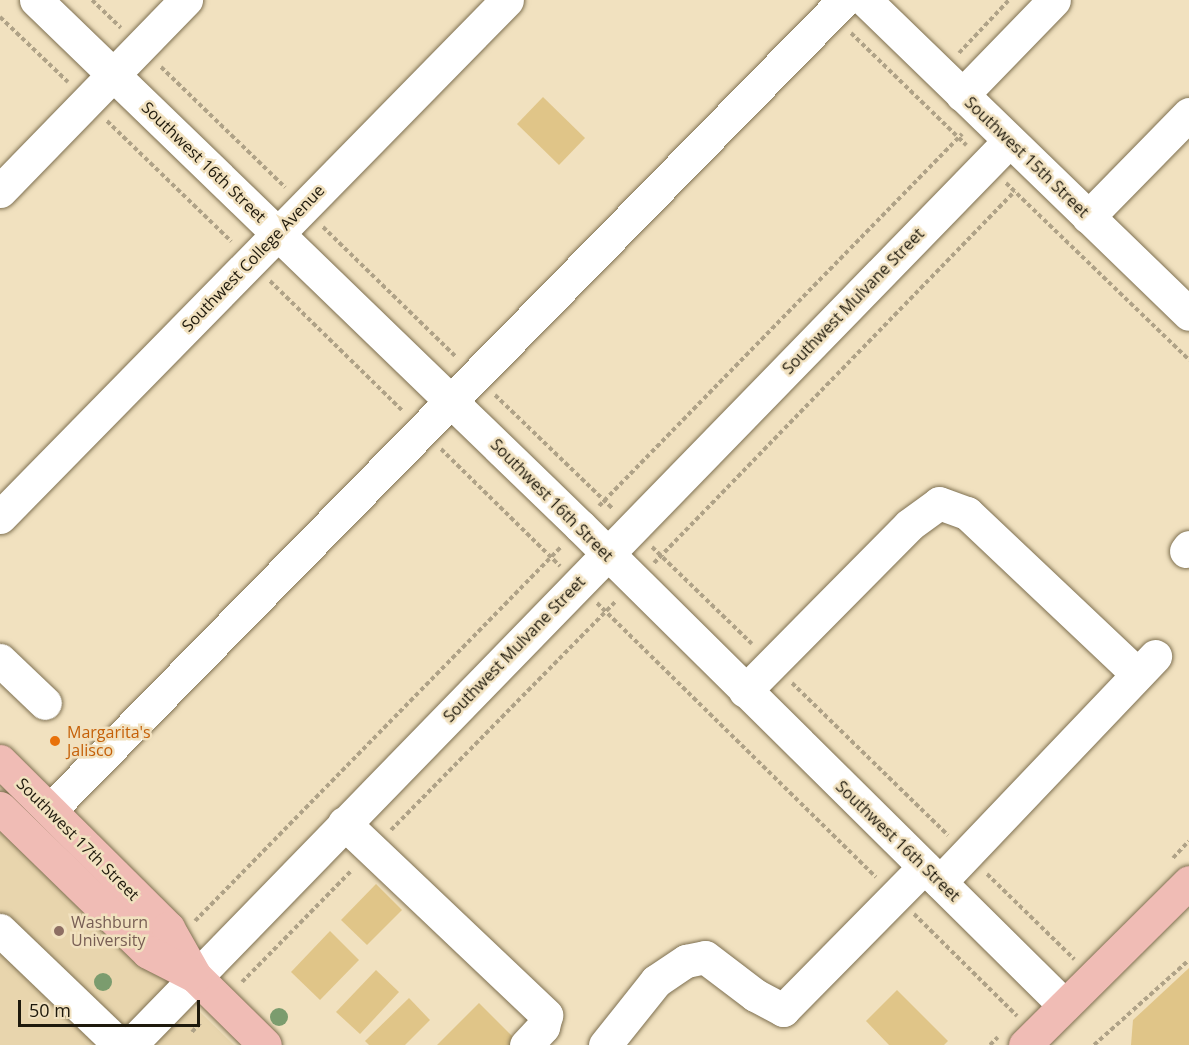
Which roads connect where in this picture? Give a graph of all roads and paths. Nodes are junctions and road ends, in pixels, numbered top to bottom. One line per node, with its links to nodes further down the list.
1 (36, 0): 12 (street, Southwest 16th Street)
2 (92, 0): 10 (path)
3 (186, 0): 10 (street)
4 (507, 0): 19 (street, Southwest College Avenue)
5 (844, 0): 24 (street)
6 (865, 0): 14 (street, Southwest 15th Street)
7 (1009, 0): 11 (path)
8 (1054, 0): 14 (street)
9 (0, 17): 13 (path)
10 (140, 46): 12 (street); 19 (path)
11 (956, 55)
12 (113, 75): 13 (street); 21 (street, Southwest 16th Street)
13 (87, 102): 17 (street); 22 (path)
14 (971, 104): 16 (street, Southwest 15th Street); 27 (path)
15 (1189, 114): 20 (street)
16 (1009, 141): 20 (street, Southwest 15th Street); 30 (street, Southwest Mulvane Street)
17 (0, 191)
18 (1015, 191): 32 (path)
19 (303, 207): 21 (street, Southwest College Avenue); 24 (path)
20 (1088, 217): 23 (street, Southwest 15th Street)
21 (278, 234): 22 (street, Southwest College Avenue); 25 (street, Southwest 16th Street)
22 (251, 262): 26 (path); 28 (street, Southwest College Avenue)
23 (1189, 314)
24 (474, 375): 25 (street); 27 (path)
25 (450, 400): 26 (street); 29 (street, Southwest 16th Street)
26 (422, 429): 33 (path); 43 (street)
27 (604, 500): 29 (path); 30 (path)
28 (0, 517)
29 (580, 526): 31 (street, Southwest 16th Street); 33 (path)
30 (632, 527): 31 (street, Southwest Mulvane Street); 32 (path)
31 (607, 554): 34 (street, Southwest 16th Street); 35 (street, Southwest Mulvane Street)
32 (660, 556): 34 (path); 38 (path)
33 (551, 558): 35 (path); 50 (path)
34 (635, 582): 36 (path); 39 (street, Southwest 16th Street)
35 (578, 584): 36 (path); 44 (street, Southwest Mulvane Street)
36 (606, 611): 45 (path); 49 (path)
37 (0, 660): 40 (street)
38 (772, 663): 39 (street); 46 (path); 46 (street)
39 (745, 691): 47 (street, Southwest 16th Street)
40 (45, 704)
41 (0, 761): 43 (main road, Southwest 17th Street)
42 (0, 808): 54 (main road, Southwest 17th Street)
43 (50, 810): 54 (main road, Southwest 17th Street)
44 (344, 823): 45 (street); 54 (street, Southwest Mulvane Street)
45 (372, 849): 55 (path); 62 (street)
46 (967, 854): 47 (street); 52 (path)
47 (932, 874): 49 (street); 56 (street, Southwest 16th Street)
48 (1189, 882): 56 (main road)
49 (894, 895): 58 (path); 63 (street)
50 (194, 921)
51 (0, 930): 59 (street)
52 (1074, 959)
53 (1189, 960): 64 (path)
54 (195, 976): 55 (main road, Southwest 17th Street); 60 (street, Southwest Mulvane Street)
55 (221, 1002): 57 (path); 61 (main road, Southwest 17th Street)
56 (1064, 1005): 58 (main road)
57 (192, 1032)
58 (1030, 1040)
59 (120, 1045)
60 (130, 1045)
61 (265, 1045)
62 (526, 1045)
63 (605, 1045)
64 (1094, 1045)

